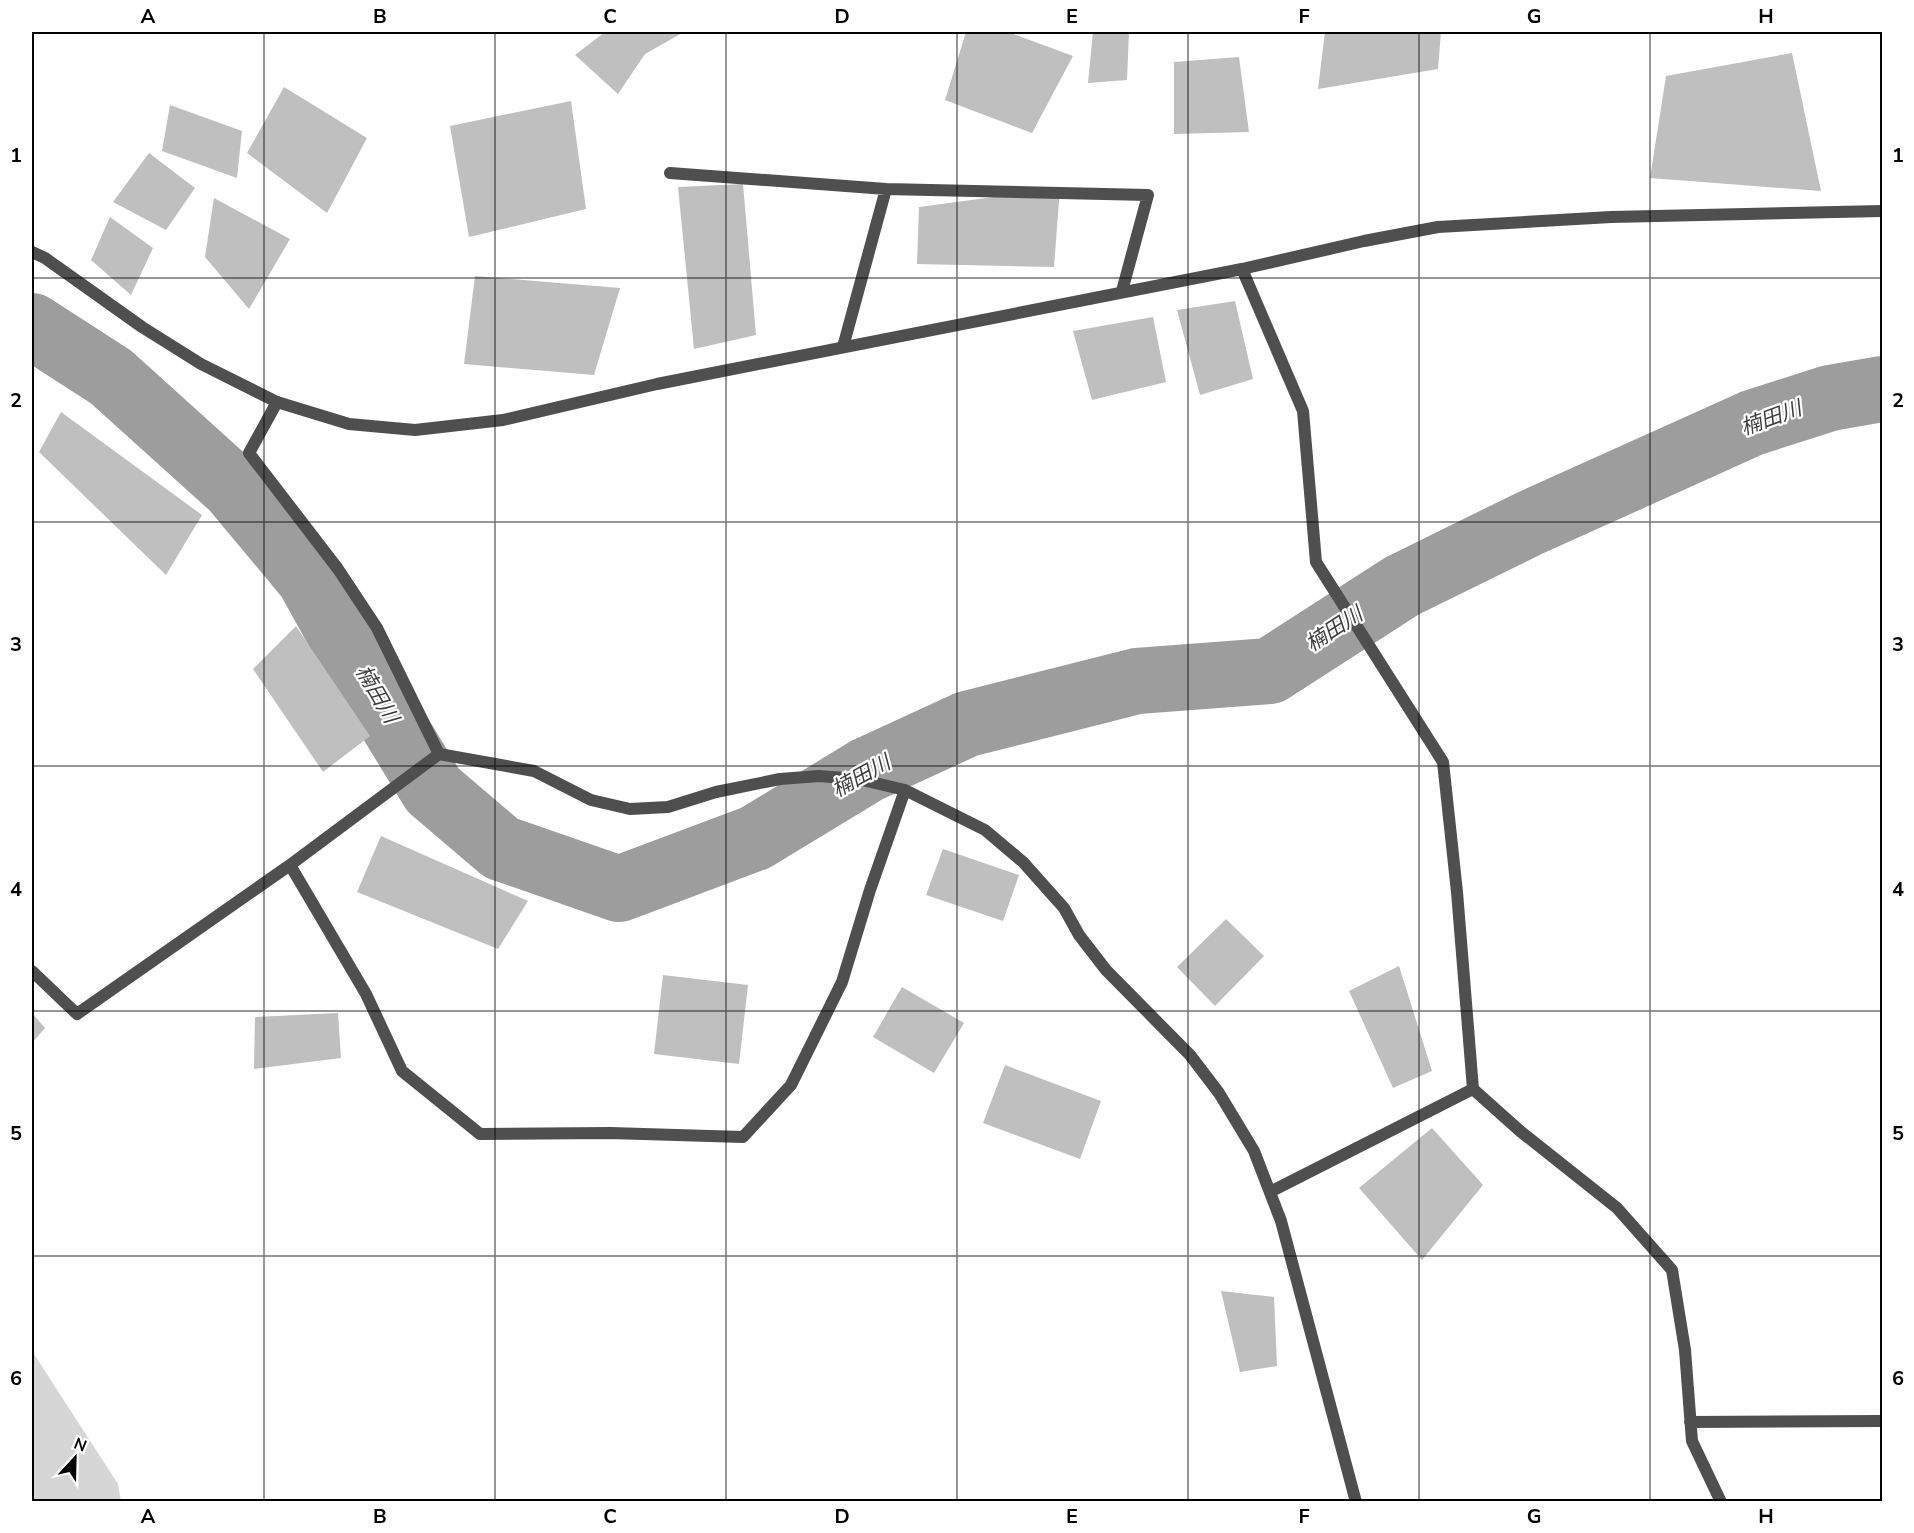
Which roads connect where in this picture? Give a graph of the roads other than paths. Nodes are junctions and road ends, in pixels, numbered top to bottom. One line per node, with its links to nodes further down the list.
1 (670, 173): 2 (street)
2 (886, 189): 6 (street); 7 (street)
3 (1882, 211): 5 (street)
4 (32, 252): 8 (street)
5 (1242, 269): 6 (street); 13 (street)
6 (1122, 291): 7 (street)
7 (843, 347): 8 (street)
8 (278, 402): 9 (street)
9 (438, 754): 10 (street); 11 (street)
10 (905, 790): 11 (street); 14 (street)
11 (290, 865): 12 (street)
12 (32, 971)
13 (1473, 1089): 14 (street); 16 (street)
14 (1270, 1192): 17 (street)
15 (1882, 1421): 16 (street)
16 (1690, 1422): 18 (street)
17 (1356, 1502)
18 (1721, 1502)

